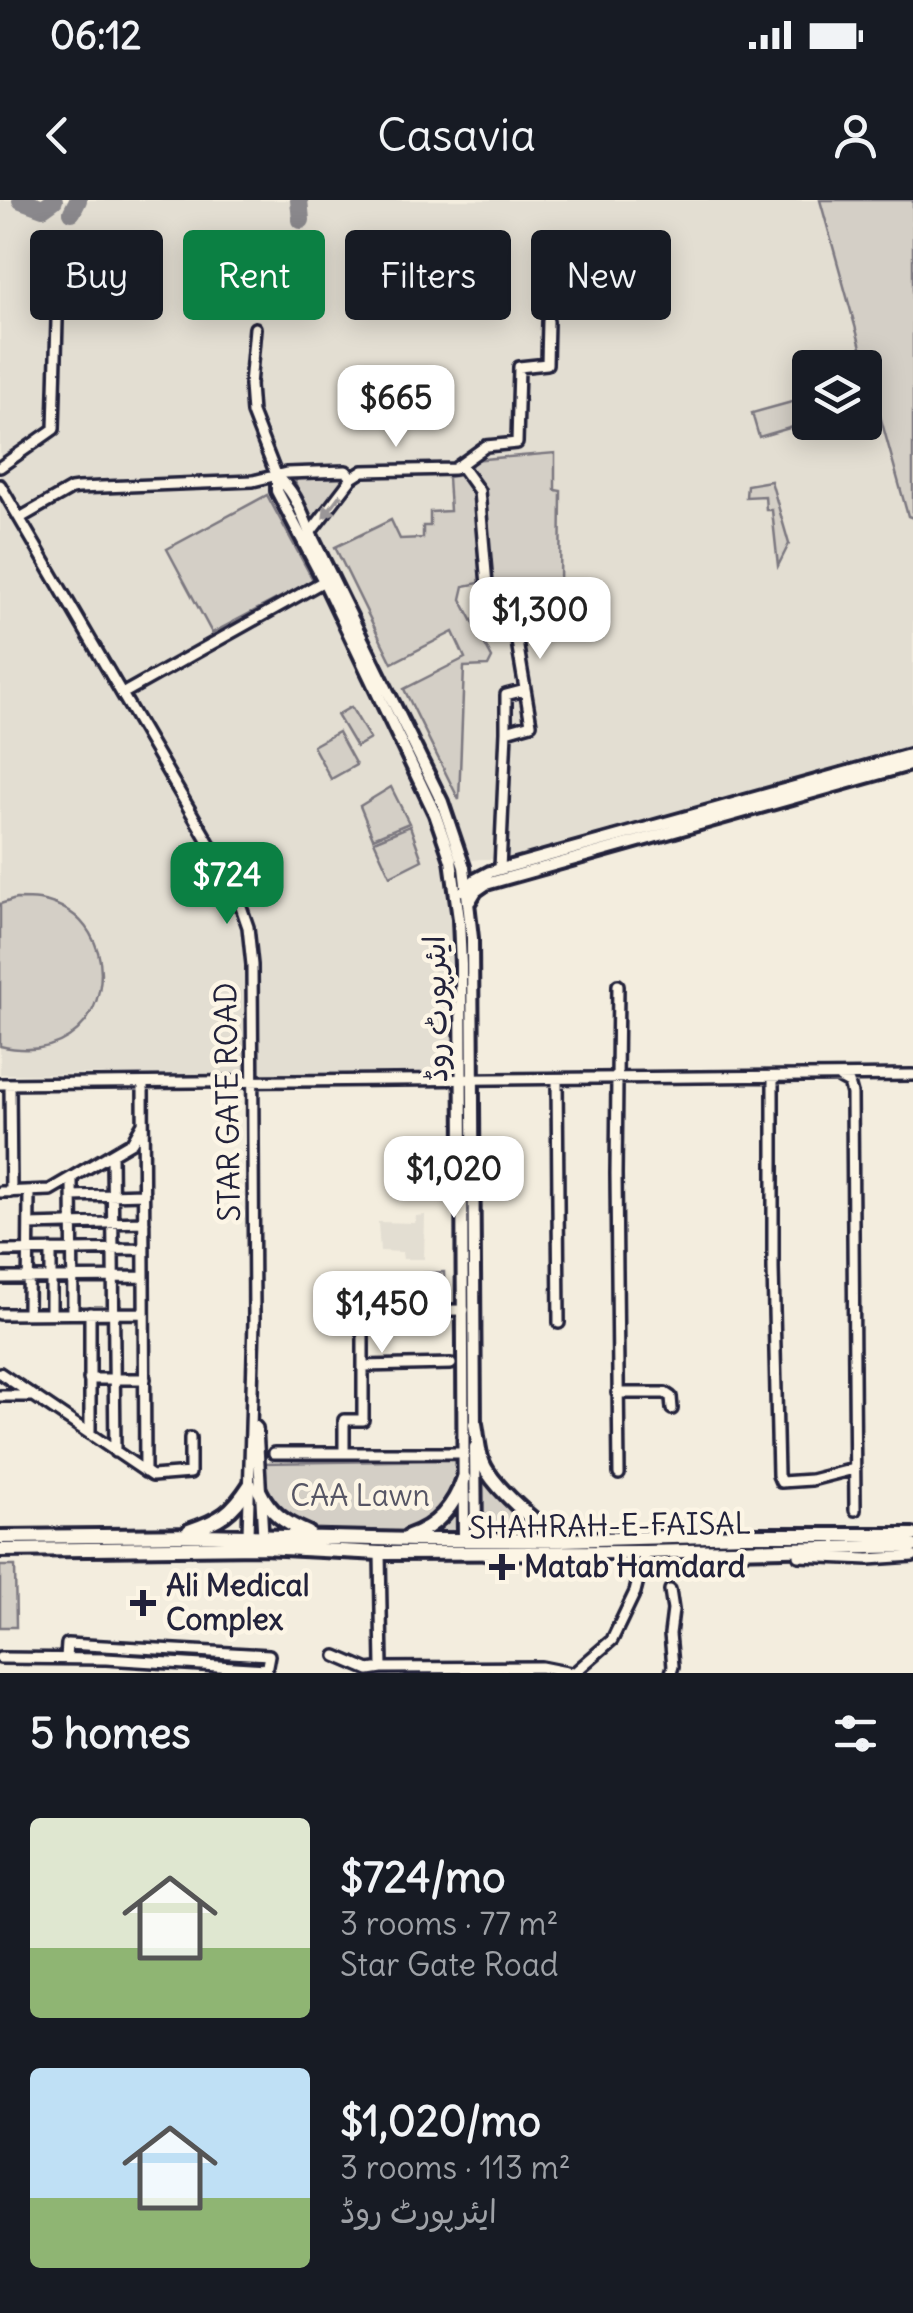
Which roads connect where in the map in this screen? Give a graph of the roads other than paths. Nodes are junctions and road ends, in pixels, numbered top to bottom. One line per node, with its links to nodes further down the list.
1 (57, 320): 5 (street)
2 (548, 322): 4 (street)
3 (255, 328): 6 (street)
4 (461, 466): 7 (street); 13 (street)
5 (0, 467)
6 (276, 477): 7 (street); 9 (street); 10 (main road); 11 (main road)
7 (352, 478): 10 (street, one-way to 10)
8 (0, 485): 9 (street, STAR GATE ROAD)
9 (20, 518): 14 (street, STAR GATE ROAD)
10 (310, 533): 12 (main road)
11 (324, 581): 12 (main road); 14 (street)
12 (345, 615): 18 (main road)
13 (525, 690): 15 (street); 15 (street)
14 (122, 694): 28 (street, STAR GATE ROAD)
15 (506, 732): 19 (street)
16 (913, 754): 19 (main road)
17 (913, 764): 19 (main road)
18 (456, 860): 19 (main road); 19 (main road); 20 (main road)
19 (480, 877): 20 (main road); 20 (main road)
20 (463, 903): 25 (main road, ایئرپورٹ روڈ)
21 (618, 986): 27 (street)
22 (913, 1076): 24 (street)
23 (773, 1077): 24 (street); 27 (street); 81 (street)
24 (838, 1077): 81 (street)
25 (468, 1079): 26 (street); 28 (street); 55 (main road, ایئرپورٹ روڈ); 74 (main road, ایئرپورٹ روڈ)
26 (557, 1079): 27 (street); 63 (street)
27 (617, 1079): 70 (street)
28 (254, 1080): 29 (street); 85 (street, STAR GATE ROAD)
29 (143, 1083): 30 (street); 31 (street)
30 (5, 1084): 34 (street)
31 (143, 1122): 32 (street); 36 (street)
32 (112, 1154): 33 (street); 37 (street)
33 (72, 1178): 35 (street); 38 (street)
34 (5, 1192): 35 (street)
35 (29, 1192): 41 (street)
36 (144, 1194): 37 (street); 40 (street)
37 (113, 1195): 38 (street); 39 (street)
38 (72, 1196): 42 (street)
39 (113, 1222): 40 (street); 42 (street); 47 (street)
40 (144, 1222): 43 (street)
41 (29, 1224): 42 (street); 44 (street)
42 (72, 1224): 46 (street)
43 (144, 1249): 47 (street); 51 (street)
44 (29, 1250): 45 (street); 48 (street); 53 (street)
45 (51, 1250): 46 (street); 54 (street)
46 (73, 1250): 47 (street); 49 (street)
47 (113, 1250): 50 (street)
48 (0, 1251)
49 (73, 1277): 50 (street); 54 (street); 58 (street)
50 (113, 1277): 51 (street); 61 (street)
51 (144, 1277): 59 (street)
52 (0, 1278): 53 (street)
53 (29, 1278): 54 (street); 56 (street)
54 (51, 1278): 57 (street)
55 (464, 1310): 65 (street); 80 (main road, ایئرپورٹ روڈ)
56 (28, 1312): 57 (street); 62 (street)
57 (51, 1312): 58 (street)
58 (73, 1312): 60 (street)
59 (144, 1312): 61 (street); 68 (street)
60 (90, 1313): 61 (street); 69 (street)
61 (113, 1313): 67 (street)
62 (0, 1314)
63 (559, 1323)
64 (451, 1364): 65 (street)
65 (363, 1366): 79 (street)
66 (0, 1373): 72 (street)
67 (114, 1379): 68 (street); 69 (street); 77 (street)
68 (145, 1379): 82 (street)
69 (89, 1380): 75 (street)
70 (618, 1393): 73 (street); 83 (street)
71 (0, 1396): 72 (street)
72 (35, 1396): 75 (street)
73 (672, 1409)
74 (475, 1424): 92 (main road, ایئرپورٹ روڈ); 93 (highway)
75 (90, 1434): 77 (street)
76 (190, 1438): 82 (street)
77 (114, 1452): 82 (street)
78 (274, 1453): 79 (street)
79 (344, 1453): 80 (street)
80 (464, 1453): 84 (main road, ایئرپورٹ روڈ)
81 (854, 1469): 86 (street)
82 (145, 1472)
83 (619, 1474)
84 (464, 1478): 92 (main road, ایئرپورٹ روڈ); 95 (highway)
85 (254, 1487): 88 (highway); 89 (street, STAR GATE ROAD); 90 (highway); 94 (street, STAR GATE ROAD)
86 (855, 1510)
87 (910, 1534): 93 (highway, SHAHRAH-E-FAISAL)
88 (178, 1536): 91 (highway); 94 (highway)
89 (263, 1536): 90 (highway, SHAHRAH-E-FAISAL); 94 (highway, SHAHRAH-E-FAISAL)
90 (314, 1536): 95 (highway, SHAHRAH-E-FAISAL)
91 (0, 1537)
92 (470, 1540): 93 (highway, SHAHRAH-E-FAISAL); 95 (highway, SHAHRAH-E-FAISAL)
93 (561, 1540)
94 (248, 1541): 95 (highway, SHAHRAH-E-FAISAL); 97 (highway)
95 (378, 1546): 98 (highway, SHAHRAH-E-FAISAL); 109 (street)
96 (913, 1546): 98 (highway, SHAHRAH-E-FAISAL)
97 (4, 1551)
98 (645, 1552): 112 (street)
99 (799, 1556): 100 (street)
100 (913, 1556)
101 (670, 1590): 113 (street)
102 (106, 1645): 103 (street); 106 (street); 107 (street)
103 (198, 1650): 108 (street); 110 (street)
104 (336, 1656): 109 (street)
105 (0, 1658): 106 (street)
106 (66, 1658): 107 (street)
107 (106, 1659): 108 (street); 111 (street)
108 (197, 1664): 110 (street)
109 (382, 1668): 112 (street)
110 (266, 1671)
111 (105, 1672)
112 (573, 1673)
113 (671, 1673)

